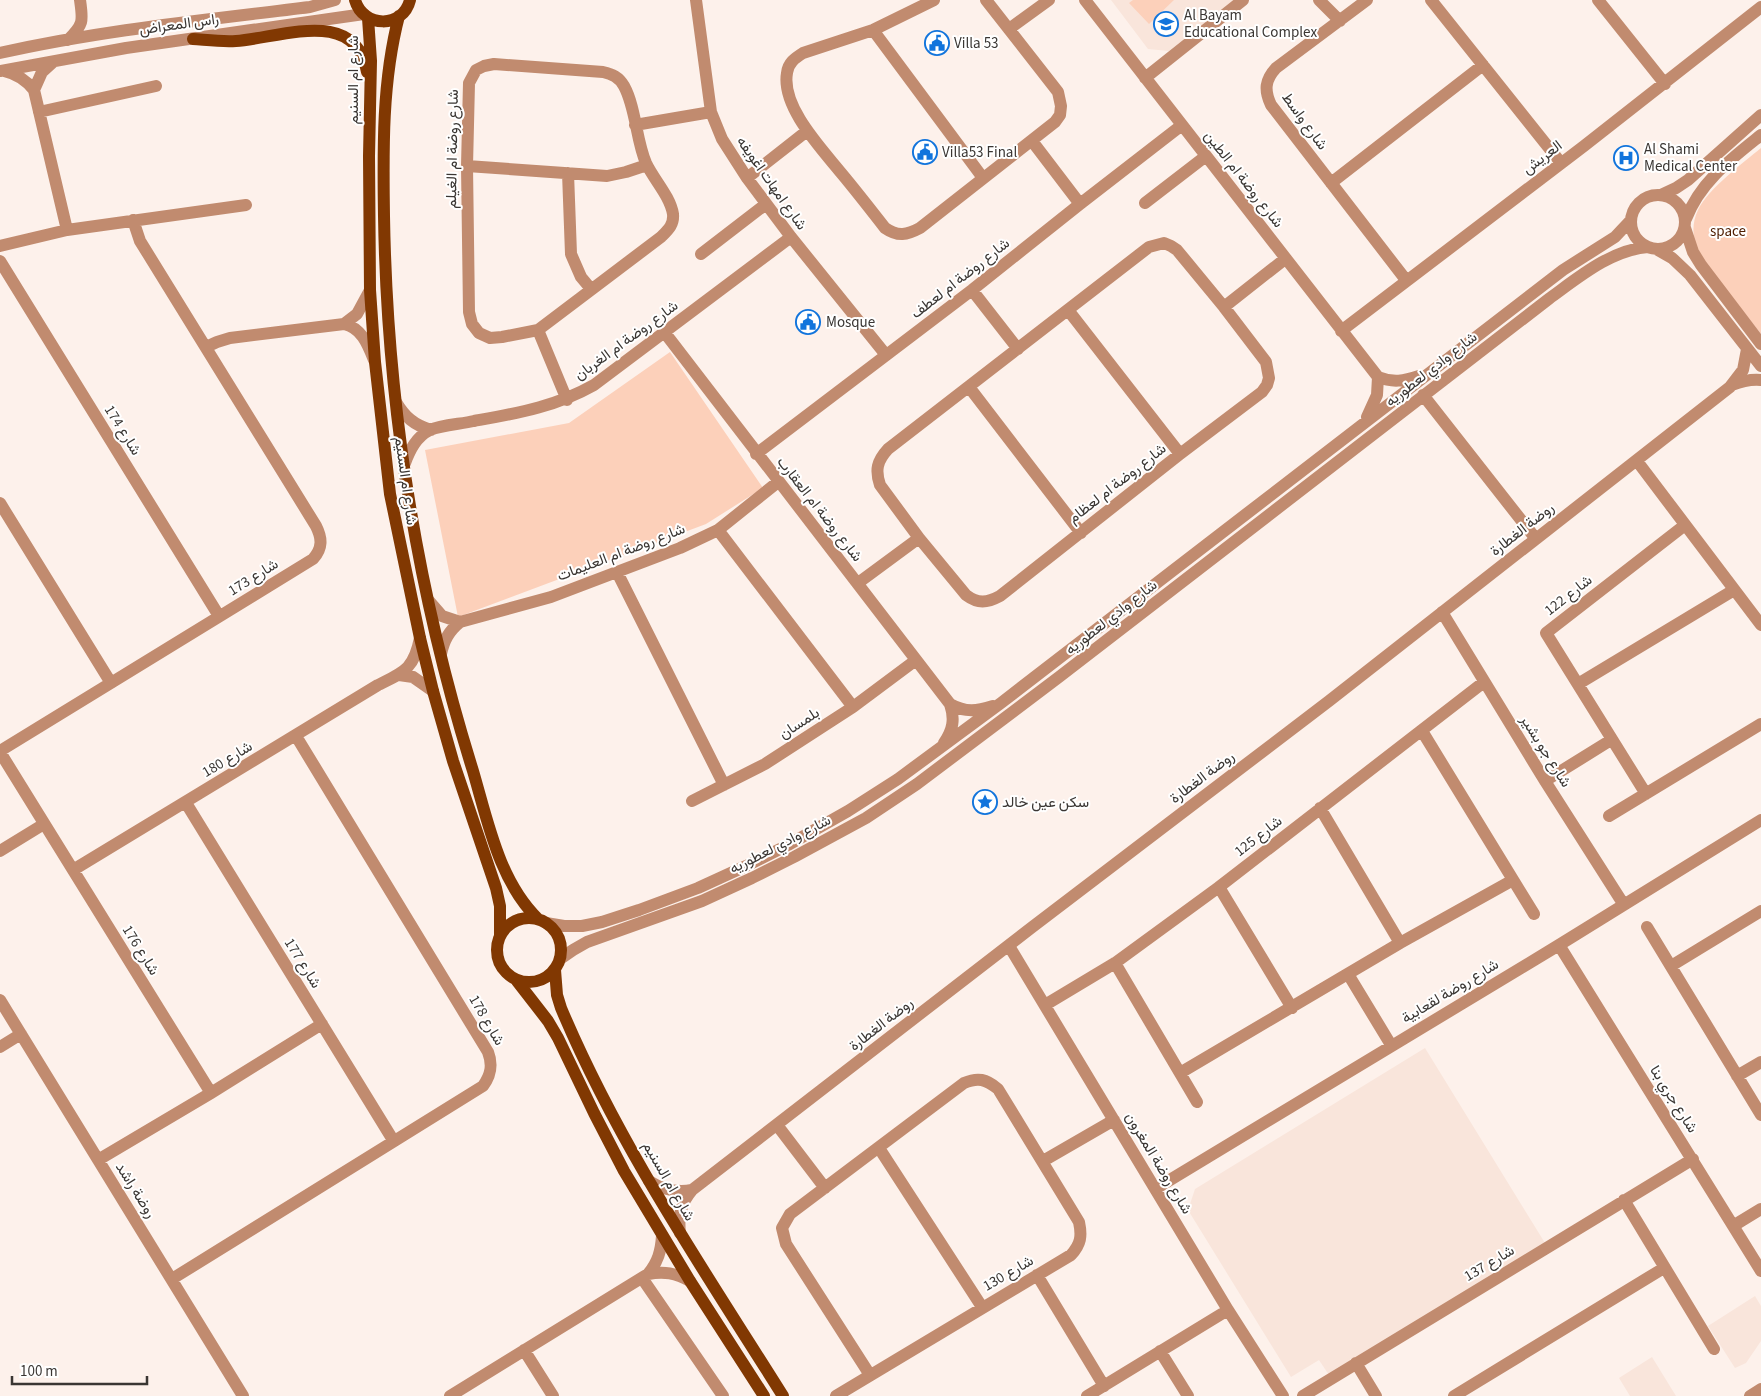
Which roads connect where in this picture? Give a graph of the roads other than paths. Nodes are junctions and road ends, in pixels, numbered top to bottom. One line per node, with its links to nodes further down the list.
1 (80, 0): 18 (street)
2 (335, 0): 22 (street, راس المعراض)
3 (355, 0): 16 (main road)
4 (410, 0): 17 (main road, شارع ام السنيم)
5 (696, 0): 35 (street, شارع امهات اغويفه)
6 (934, 0): 21 (street)
7 (986, 0): 20 (street)
8 (1049, 0): 20 (street)
9 (1085, 0): 29 (street, شارع روضة ام الطين)
10 (1243, 0): 29 (street)
11 (1320, 0): 19 (street)
12 (1367, 0): 19 (street, شارع واسط)
13 (1431, 0): 27 (street)
14 (1598, 0): 30 (street)
15 (1761, 6): 30 (street, العريش)
16 (366, 16): 17 (main road); 23 (street, راس المعراض); 33 (main road, شارع ام السنيم)
17 (400, 16): 89 (main road, شارع ام السنيم)
18 (83, 20): 22 (street); 24 (street)
19 (1340, 21): 49 (street, شارع واسط)
20 (1009, 28): 41 (street)
21 (873, 30): 39 (street); 48 (street)
22 (106, 34): 24 (street, راس المعراض)
23 (193, 39): 26 (street, راس المعراض); 33 (main road)
24 (68, 40): 25 (street, راس المعراض)
25 (0, 52)
26 (56, 60): 28 (street, راس المعراض); 32 (street)
27 (1483, 65): 43 (street); 49 (street)
28 (1, 71): 32 (street)
29 (1145, 78): 38 (street, شارع روضة ام الطين)
30 (1665, 84): 43 (street, العريش)
31 (156, 86): 34 (street)
32 (34, 90): 34 (street)
33 (371, 96): 67 (main road, شارع ام السنيم)
34 (39, 112): 58 (street)
35 (711, 112): 37 (street); 47 (street, شارع امهات اغويفه)
36 (1761, 116): 50 (street)
37 (635, 125): 44 (street, شارع روضة ام الغيلم); 45 (street, شارع روضة ام الغيلم)
38 (1182, 125): 42 (street, شارع روضة ام الطين); 53 (street, شارع روضة ام لعطف)
39 (807, 130): 47 (street); 48 (street)
40 (1761, 135): 57 (street)
41 (1032, 141): 48 (street); 53 (street)
42 (1206, 156): 51 (street); 63 (street, شارع روضة ام الطين)
43 (1561, 163): 65 (street, العريش)
44 (647, 165): 46 (street); 66 (street, شارع روضة ام الغيلم)
45 (467, 166): 46 (street); 72 (street, شارع روضة ام الغيلم)
46 (568, 174): 66 (street)
47 (747, 178): 52 (street, شارع امهات اغويفه)
48 (983, 178)
49 (1331, 183): 65 (street, شارع واسط)
50 (1661, 195): 56 (street); 57 (street)
51 (1146, 203)
52 (766, 204): 59 (street, شارع امهات اغويفه); 62 (street)
53 (1080, 204): 68 (street, شارع روضة ام لعطف)
54 (246, 205): 55 (street)
55 (133, 220): 58 (street); 76 (street, شارع 173)
56 (1631, 220): 61 (street); 82 (street, شارع وادي لعطوريه)
57 (1685, 224): 61 (street); 75 (street)
58 (67, 230): 60 (street)
59 (791, 237): 74 (street, شارع روضة ام الغربان); 79 (street, شارع امهات اغويفه)
60 (0, 246)
61 (1653, 248): 78 (street); 87 (street, شارع وادي لعطوريه)
62 (701, 254)
63 (1285, 259): 69 (street); 73 (street, شارع روضة ام الطين)
64 (0, 261): 108 (street, شارع 174)
65 (1406, 280): 73 (street, العريش)
66 (591, 289): 72 (street, شارع روضة ام الغيلم)
67 (370, 290): 71 (street); 80 (main road, شارع ام السنيم)
68 (972, 290): 77 (street); 79 (street, شارع روضة ام لعطف)
69 (1224, 307): 70 (street, شارع روضة ام لعظام); 93 (street, شارع روضة ام لعظام)
70 (1068, 310): 77 (street, شارع روضة ام لعظام); 93 (street)
71 (344, 324): 76 (street); 80 (street)
72 (538, 330): 88 (street)
73 (1341, 331): 83 (street, شارع روضة ام الطين)
74 (665, 333): 88 (street, شارع روضة ام الغربان); 92 (street, شارع روضة ام العقارب)
75 (1760, 342)
76 (206, 347): 108 (street, شارع 173)
77 (1018, 349): 86 (street, شارع روضة ام لعظام)
78 (1747, 349): 81 (street); 85 (street, روضة الغطارة)
79 (886, 355): 92 (street, شارع روضة ام لعطف)
80 (375, 362): 111 (main road, شارع ام السنيم)
81 (1761, 366)
82 (1428, 373): 83 (street); 90 (street, شارع وادي لعطوريه)
83 (1378, 377): 90 (street)
84 (1761, 380): 85 (street, روضة الغطارة)
85 (1730, 386): 94 (street, روضة الغطارة)
86 (969, 387): 100 (street); 101 (street, شارع روضة ام لعظام)
87 (1423, 395): 102 (street); 151 (street, شارع وادي لعطوريه)
88 (567, 400): 91 (street, شارع روضة ام الغربان)
89 (396, 402): 91 (street); 95 (main road, شارع ام السنيم)
90 (1364, 423): 119 (street, شارع وادي لعطوريه)
91 (430, 430): 95 (street)
92 (756, 454): 96 (street, شارع روضة ام العقارب)
93 (1180, 454): 100 (street, شارع روضة ام لعظام)
94 (1637, 460): 98 (street); 102 (street, روضة الغطارة)
95 (405, 463): 106 (main road, شارع ام السنيم)
96 (778, 482): 99 (street, شارع روضة ام العليمات); 104 (street, شارع روضة ام العقارب)
97 (0, 503): 116 (street)
98 (1685, 525): 105 (street); 117 (street, شارع 122)
99 (718, 530): 103 (street, شارع روضة ام العليمات); 121 (street)
100 (1081, 533): 101 (street, شارع روضة ام لعظام)
101 (919, 538): 104 (street)
102 (1536, 539): 107 (street, روضة الغطارة)
103 (617, 572): 109 (street, شارع روضة ام العليمات); 129 (street)
104 (858, 583): 113 (street, شارع روضة ام العقارب)
105 (1734, 590): 110 (street); 117 (street)
106 (429, 601): 109 (street); 112 (main road, شارع ام السنيم)
107 (1442, 612): 115 (street, شارع جو بشير); 149 (street, روضة الغطارة)
108 (219, 616): 116 (street, شارع 173)
109 (460, 622): 112 (street)
110 (1761, 625)
111 (420, 638): 114 (street, شارع 180); 118 (main road, شارع ام السنيم)
112 (441, 654): 144 (main road, شارع ام السنيم)
113 (916, 660): 120 (street, شارع روضة ام العقارب); 121 (street, بلمسان)
114 (399, 675): 118 (street); 124 (street, شارع 180)
115 (1484, 682): 123 (street, شارع 125); 128 (street, شارع جو بشير)
116 (110, 684): 127 (street, شارع 173)
117 (1578, 684): 125 (street, شارع 122)
118 (433, 691): 146 (main road, شارع ام السنيم)
119 (1001, 703): 120 (street); 126 (street, شارع وادي لعطوريه)
120 (950, 704): 126 (street)
121 (853, 707): 129 (street, بلمسان)
122 (1761, 724): 130 (street)
123 (1422, 730): 133 (street, شارع 125); 139 (street)
124 (296, 736): 132 (street, شارع 180); 170 (street, شارع 178)
125 (1611, 740): 128 (street); 130 (street, شارع 122)
126 (940, 749): 144 (street, شارع وادي لعطوريه)
127 (0, 751): 136 (street, شارع 176)
128 (1545, 781): 141 (street, شارع جو بشير)
129 (724, 785): 131 (street, بلمسان)
130 (1646, 794): 134 (street)
131 (692, 801)
132 (186, 803): 138 (street, شارع 180); 158 (street, شارع 177)
133 (1320, 808): 140 (street, شارع 125); 147 (street)
134 (1609, 816)
135 (1761, 820): 141 (street, شارع روضة لقعابية)
136 (44, 824): 137 (street); 138 (street, شارع 176)
137 (0, 851)
138 (73, 870): 165 (street, شارع 176)
139 (1513, 880): 143 (street); 147 (street)
140 (1218, 887): 150 (street, شارع 125); 157 (street)
141 (1624, 905): 148 (street, شارع روضة لقعابية)
142 (1761, 911): 152 (street)
143 (1534, 914)
144 (542, 921): 146 (main road); 151 (main road)
145 (1647, 927): 152 (street)
146 (500, 935): 154 (main road)
147 (1400, 943): 153 (street)
148 (1559, 945): 160 (street, شارع روضة لقعابية); 172 (street, شارع جري بنا)
149 (1009, 946): 156 (street, شارع روضة المغرون); 169 (street, روضة الغطارة)
150 (1115, 963): 156 (street, شارع 125); 163 (street)
151 (558, 964): 154 (main road); 175 (main road, شارع ام السنيم)
152 (1671, 966): 164 (street)
153 (1348, 974): 157 (street); 160 (street)
154 (517, 981): 183 (main road)
155 (0, 1000): 159 (street, روضة راشد)
156 (1045, 1005): 168 (street, شارع روضة المغرون)
157 (1292, 1008): 163 (street)
158 (322, 1024): 165 (street); 170 (street, شارع 177)
159 (21, 1034): 161 (street); 173 (street, روضة راشد)
160 (1391, 1045): 177 (street, شارع روضة لقعابية)
161 (0, 1047)
162 (1761, 1062): 164 (street)
163 (1180, 1073): 166 (street)
164 (1737, 1076): 167 (street)
165 (211, 1093): 173 (street)
166 (1197, 1102)
167 (1761, 1116)
168 (1114, 1120): 174 (street); 177 (street, شارع روضة المغرون)
169 (777, 1125): 176 (street); 178 (street, روضة الغطارة)
170 (393, 1140): 188 (street, شارع 178)
171 (879, 1148): 174 (street, شارع 130); 176 (street, شارع 130); 190 (street)
172 (1693, 1159): 179 (street, شارع 137); 181 (street, شارع جري بنا)
173 (98, 1160): 188 (street, روضة راشد)
174 (1043, 1161): 186 (street, شارع 130)
175 (649, 1181): 178 (street); 182 (main road, شارع ام السنيم)
176 (825, 1188): 196 (street, شارع 130)
177 (1155, 1189): 191 (street, شارع روضة المغرون)
178 (692, 1190): 182 (street, روضة الغطارة)
179 (1624, 1200): 184 (street); 195 (street, شارع 137)
180 (1761, 1209): 181 (street)
181 (1733, 1226): 185 (street, شارع جري بنا)
182 (680, 1232): 204 (main road, شارع ام السنيم)
183 (662, 1236): 187 (street); 189 (main road)
184 (1664, 1268): 192 (street); 211 (street)
185 (1761, 1272)
186 (1037, 1275): 190 (street, شارع 130); 197 (street)
187 (645, 1276): 189 (street); 193 (street); 202 (street)
188 (172, 1279): 199 (street, روضة راشد)
189 (690, 1281): 203 (main road)
190 (982, 1307): 196 (street, شارع 130)
191 (1228, 1310): 194 (street); 208 (street, شارع روضة المغرون)
192 (1714, 1349)
193 (524, 1350): 200 (street); 201 (street)
194 (1160, 1351): 197 (street); 207 (street)
195 (1356, 1363): 209 (street, شارع 137); 210 (street)
196 (870, 1375): 205 (street, شارع 130)
197 (1104, 1386): 206 (street)
198 (1761, 1389): 212 (street)
199 (243, 1396)
200 (450, 1396)
201 (553, 1396)
202 (723, 1396)
203 (764, 1396)
204 (783, 1396)
205 (836, 1396)
206 (1087, 1396)
207 (1188, 1396)
208 (1283, 1396)
209 (1303, 1396)
210 (1376, 1396)
211 (1454, 1396)
212 (1750, 1396)

